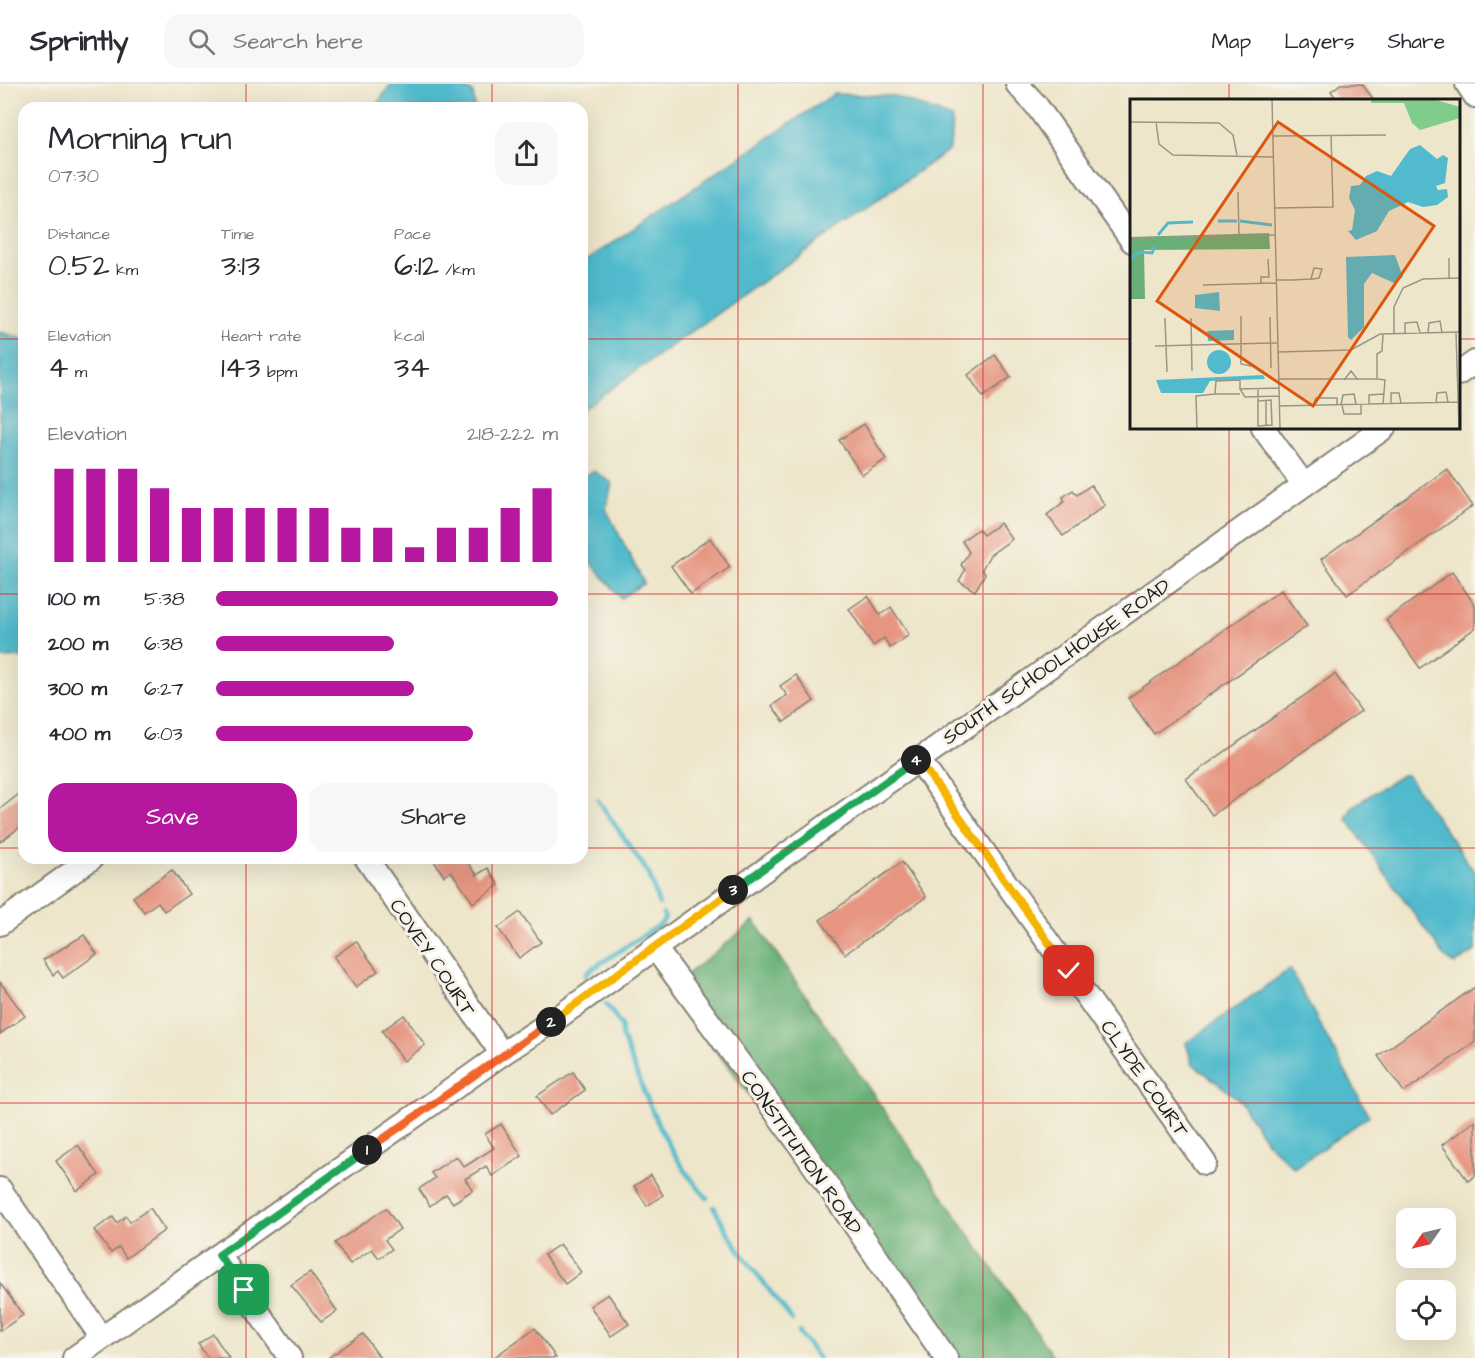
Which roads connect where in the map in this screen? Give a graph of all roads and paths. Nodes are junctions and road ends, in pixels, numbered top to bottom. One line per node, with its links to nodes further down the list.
1 (1017, 84): 4 (street)
2 (1467, 84): 3 (street)
3 (1475, 96)
4 (1130, 240)
5 (1475, 362): 6 (street)
6 (1460, 373)
7 (1264, 429): 9 (street)
8 (1383, 429): 9 (street, SOUTH SCHOOLHOUSE ROAD)
9 (1304, 486): 10 (street, SOUTH SCHOOLHOUSE ROAD)
10 (918, 759): 14 (street, SOUTH SCHOOLHOUSE ROAD); 16 (street, CLYDE COURT)
11 (84, 864): 13 (street)
12 (370, 864): 15 (street, COVEY COURT)
13 (0, 924)
14 (655, 948): 15 (street, SOUTH SCHOOLHOUSE ROAD); 22 (street, CONSTITUTION ROAD)
15 (502, 1054): 18 (street, SOUTH SCHOOLHOUSE ROAD)
16 (1205, 1163)
17 (0, 1189): 19 (street)
18 (219, 1255): 19 (street, SOUTH SCHOOLHOUSE ROAD); 21 (street)
19 (102, 1338): 20 (street, SOUTH SCHOOLHOUSE ROAD)
20 (74, 1358)
21 (290, 1358)
22 (946, 1358)

